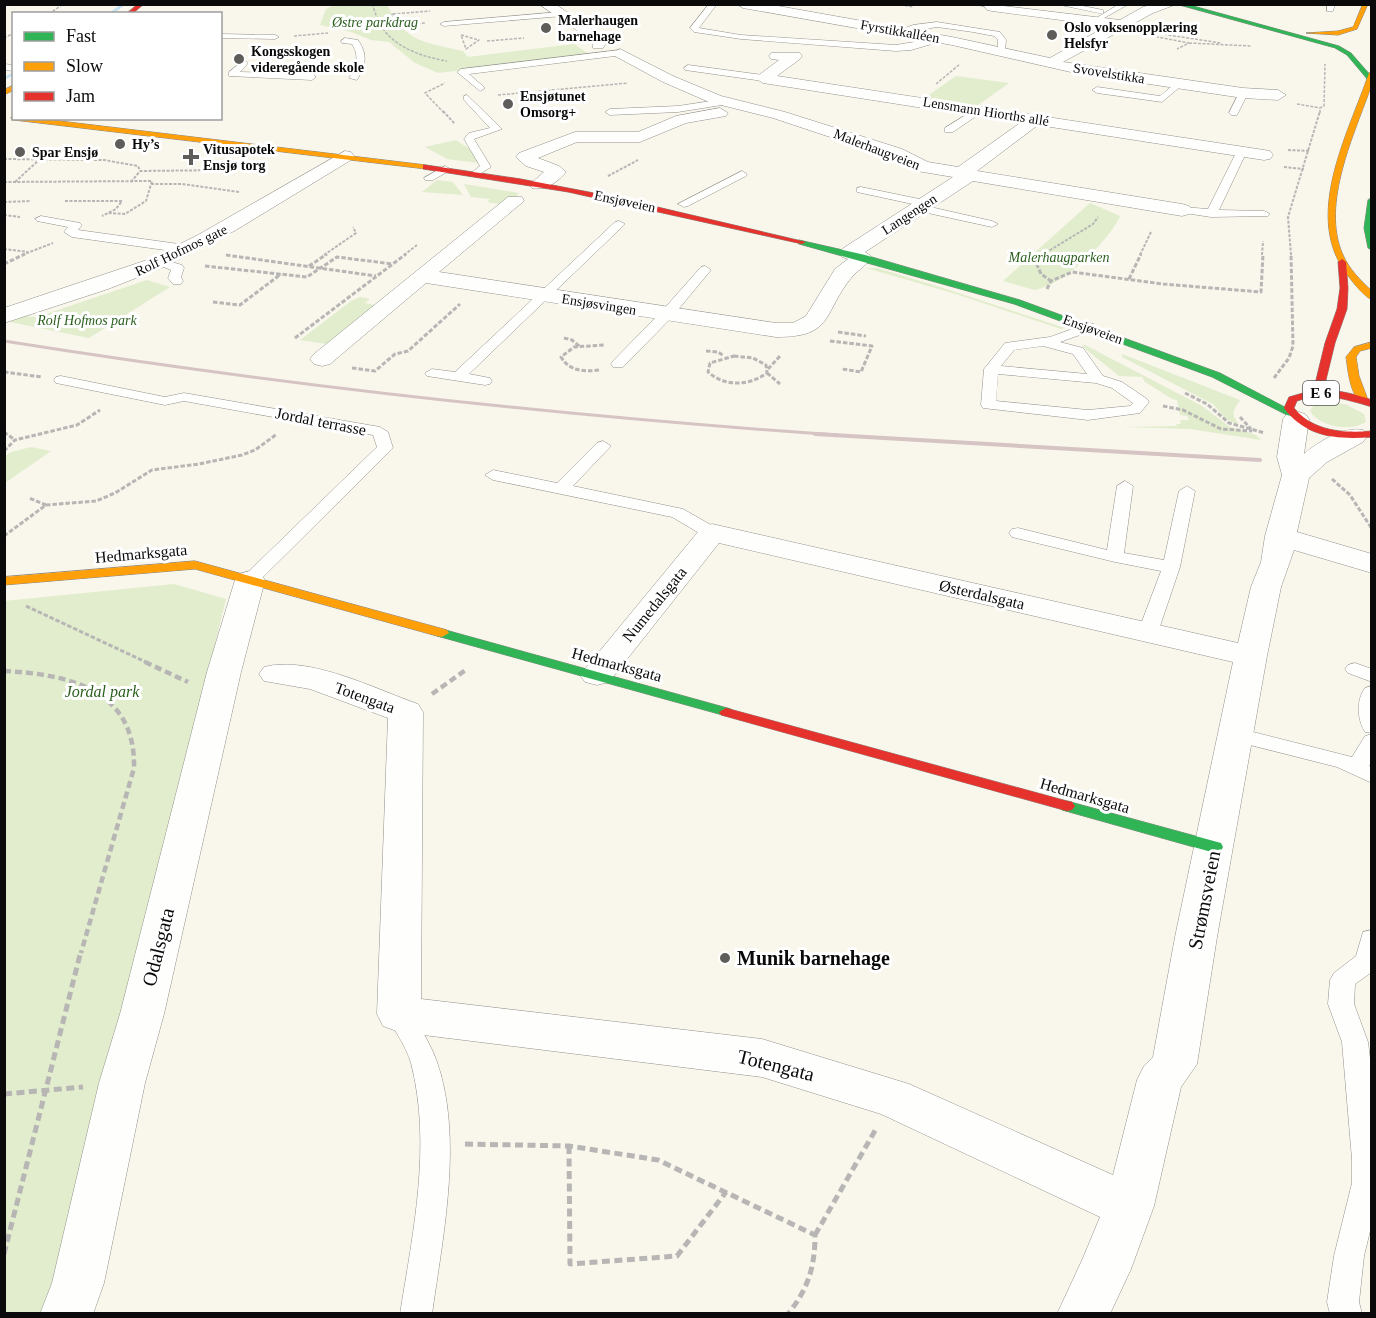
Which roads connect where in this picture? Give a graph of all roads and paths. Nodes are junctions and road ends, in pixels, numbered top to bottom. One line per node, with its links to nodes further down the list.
1 (372, 4): 16 (path)
2 (714, 4): 32 (lane)
3 (743, 4): 10 (street, Fyrstikkalléen)
4 (1059, 4): 15 (lane)
5 (1126, 4): 15 (lane)
6 (1366, 4): 20 (main road)
7 (986, 6): 15 (street)
8 (1165, 6): 9 (street, Svovelstikka); 18 (street, Svovelstikka)
9 (1182, 6): 23 (main road)
10 (776, 7): 24 (street, Fyrstikkalléen)
11 (553, 10): 12 (lane); 17 (lane); 37 (street)
12 (493, 11)
13 (419, 12): 14 (path)
14 (393, 14): 16 (path); 19 (path)
15 (1098, 16): 18 (street)
16 (377, 22): 21 (path); 22 (path)
17 (444, 24)
18 (1123, 24): 44 (street, Svovelstikka)
19 (402, 25)
20 (1358, 26): 23 (main road); 33 (main road)
21 (357, 27)
22 (381, 27)
23 (1275, 29): 50 (main road)
24 (901, 31): 32 (street, Fyrstikkalléen); 41 (lane)
25 (1140, 31): 28 (path)
26 (1147, 35): 30 (path)
27 (222, 36): 29 (lane)
28 (1171, 36): 30 (path); 38 (path)
29 (275, 37)
30 (1164, 38): 36 (path)
31 (519, 39): 35 (path)
32 (945, 39): 41 (street, Fyrstikkalléen)
33 (1367, 40)
34 (345, 41): 52 (lane)
35 (496, 42)
36 (1189, 43): 38 (path); 40 (path)
37 (598, 45)
38 (1228, 45): 39 (path)
39 (1255, 46)
40 (1177, 49)
41 (1001, 51): 44 (street, Fyrstikkalléen)
42 (620, 54): 54 (street, Malerhaugveien); 58 (lane)
43 (776, 56): 53 (street)
44 (1056, 62): 57 (street, Svovelstikka)
45 (1325, 62): 152 (path)
46 (244, 63): 49 (lane)
47 (280, 63): 49 (lane)
48 (688, 68): 53 (lane)
49 (268, 75): 51 (lane)
50 (1371, 76): 112 (main road, E 6)
51 (312, 77)
52 (354, 78)
53 (763, 78): 64 (street, Lensmann Hiorths allé)
54 (668, 79): 62 (path); 63 (street, Malerhaugveien)
55 (1111, 81): 57 (lane)
56 (444, 84): 70 (path)
57 (1175, 86): 59 (lane); 60 (street, Svovelstikka)
58 (480, 88)
59 (1097, 90)
60 (1243, 93): 61 (street, Svovelstikka); 66 (lane)
61 (1278, 95)
62 (467, 98): 70 (lane)
63 (723, 107): 65 (lane); 81 (street, Malerhaugveien); 87 (street)
64 (980, 110): 67 (street, Lensmann Hiorths allé); 69 (lane)
65 (610, 112)
66 (1234, 113)
67 (1036, 119): 71 (street, Lensmann Hiorths allé); 81 (street, Langengen)
68 (31, 120): 73 (main road, Ensjøveien)
69 (949, 130)
70 (472, 135): 79 (lane)
71 (1242, 151): 72 (street, Lensmann Hiorths allé); 96 (lane)
72 (1264, 155)
73 (345, 156): 76 (main road, Ensjøveien); 111 (street, Rolf Hofmos gate)
74 (41, 158): 75 (path); 78 (path); 84 (path)
75 (4, 159)
76 (445, 169): 79 (main road, Ensjøveien); 82 (lane)
77 (226, 170): 78 (path)
78 (141, 171): 85 (path)
79 (475, 174): 87 (main road, Ensjøveien)
80 (742, 174): 92 (lane)
81 (965, 174): 93 (street, Langengen); 94 (street, Malerhaugveien)
82 (429, 178)
83 (4, 182): 84 (path)
84 (15, 182): 85 (path)
85 (131, 182): 86 (path)
86 (151, 184): 89 (path); 95 (path)
87 (539, 184): 110 (main road, Ensjøveien)
88 (861, 190): 93 (lane)
89 (247, 193)
90 (1371, 200): 106 (main road)
91 (515, 201): 119 (street)
92 (684, 204)
93 (922, 205): 101 (lane); 110 (street, Langengen)
94 (1182, 210): 96 (lane)
95 (107, 213)
96 (1211, 214): 97 (lane)
97 (1264, 214)
98 (1098, 216): 120 (path)
99 (41, 219): 111 (lane)
100 (619, 224): 122 (lane)
101 (992, 224)
102 (353, 227): 114 (path)
103 (1151, 232): 120 (path)
104 (1263, 241): 120 (path)
105 (421, 243): 113 (path)
106 (1371, 248)
107 (5, 249): 108 (path)
108 (28, 252)
109 (218, 253): 114 (path)
110 (856, 255): 126 (street, Ensjøsvingen); 128 (main road, Ensjøveien)
111 (173, 259): 117 (path); 121 (lane); 127 (street, Rolf Hofmos gate)
112 (1342, 262): 123 (main road, E 6); 155 (main road, E 6)
113 (393, 264): 115 (path); 118 (path)
114 (308, 266): 115 (path)
115 (320, 268): 117 (path); 118 (path)
116 (705, 270): 126 (lane)
117 (282, 274): 125 (path)
118 (377, 276): 129 (path)
119 (421, 276): 122 (street, Ensjøsvingen); 139 (street)
120 (1129, 279)
121 (177, 282)
122 (544, 295): 126 (street, Ensjøsvingen); 148 (lane)
123 (1371, 297)
124 (464, 300): 141 (path)
125 (213, 302)
126 (667, 314): 140 (lane)
127 (4, 316)
128 (1089, 327): 132 (lane); 147 (main road, Ensjøveien)
129 (295, 338)
130 (564, 338): 135 (path)
131 (827, 340): 142 (path)
132 (1046, 343): 143 (lane); 149 (lane)
133 (613, 345): 135 (path)
134 (1371, 345): 157 (main road, E 6)
135 (579, 346): 140 (path)
136 (706, 351): 138 (path)
137 (780, 356): 144 (path)
138 (724, 357): 144 (path); 144 (path)
139 (322, 359)
140 (618, 364)
141 (346, 367)
142 (842, 369)
143 (991, 369): 149 (lane); 156 (lane)
144 (768, 371): 153 (path)
145 (4, 372): 150 (path)
146 (432, 374): 148 (lane)
147 (1216, 375): 158 (main road, Ensjøveien); 158 (main road, Ensjøveien)
148 (458, 377): 151 (lane)
149 (1098, 379): 156 (lane)
150 (61, 380): 154 (lane, Jordal terrasse)
151 (485, 381)
152 (1272, 381)
153 (780, 384)
154 (126, 393): 159 (lane, Jordal terrasse); 163 (path)
155 (1314, 393): 157 (main road, E 6); 158 (main road, E 6)
156 (1142, 402): 160 (path)
157 (1367, 402)
158 (1295, 409): 162 (main road, E 6); 167 (street, Strømsveien)
159 (303, 417): 172 (path); 181 (lane, Jordal terrasse)
160 (1253, 431)
161 (4, 432): 163 (path)
162 (1363, 435): 167 (street)
163 (15, 440): 165 (path)
164 (603, 447): 169 (lane)
165 (4, 451)
166 (493, 475): 169 (lane)
167 (1311, 475): 173 (path); 177 (street, Strømsveien)
168 (1125, 486): 178 (lane)
169 (561, 489): 174 (lane)
170 (1187, 491): 180 (lane)
171 (29, 498): 172 (path)
172 (46, 505): 176 (path)
173 (1371, 529)
174 (712, 533): 184 (street, Østerdalsgata); 189 (street, Numedalsgata)
175 (1018, 533): 178 (lane)
176 (4, 536)
177 (1280, 536): 179 (street); 186 (street, Strømsveien)
178 (1114, 557): 180 (lane)
179 (1371, 564)
180 (1171, 567): 184 (lane)
181 (250, 580): 182 (main road, Hedmarksgata); 185 (main road, Hedmarksgata); 191 (street, Odalsgata)
182 (4, 582)
183 (21, 603): 191 (path)
184 (1148, 632): 186 (street, Østerdalsgata)
185 (497, 648): 189 (main road, Hedmarksgata); 192 (path)
186 (1251, 656): 194 (street, Strømsveien)
187 (4, 671): 201 (path)
188 (276, 674): 192 (street, Totengata)
189 (597, 675): 197 (main road, Hedmarksgata)
190 (1371, 692): 193 (lane)
191 (218, 697): 200 (street, Odalsgata)
192 (406, 712): 199 (street, Totengata)
193 (1371, 727)
194 (1237, 735): 196 (lane); 197 (street, Strømsveien)
195 (1371, 741): 196 (lane)
196 (1365, 772)
197 (1215, 847): 207 (street, Strømsveien)
198 (1371, 939): 214 (lane)
199 (399, 1014): 203 (street, Totengata); 204 (lane, Totengata)
200 (122, 1083): 201 (path); 210 (street, Odalsgata)
201 (44, 1091): 202 (path); 209 (path)
202 (4, 1094)
203 (893, 1098): 207 (street, Totengata); 208 (path)
204 (436, 1143): 205 (path); 211 (lane, Totengata)
205 (569, 1146): 206 (path); 206 (path)
206 (726, 1192): 208 (path)
207 (1129, 1206): 213 (street, Strømsveien)
208 (815, 1235): 212 (path)
209 (4, 1254)
210 (66, 1314)
211 (416, 1314)
212 (788, 1314)
213 (1083, 1314)
214 (1346, 1314)

